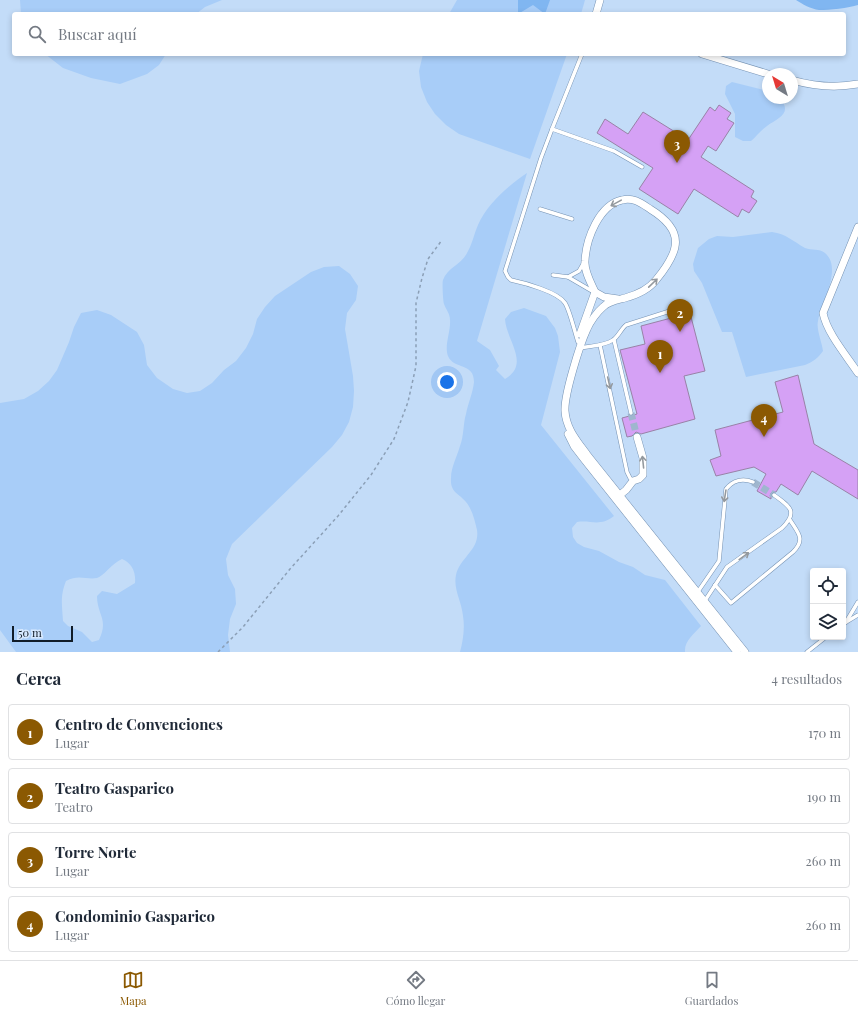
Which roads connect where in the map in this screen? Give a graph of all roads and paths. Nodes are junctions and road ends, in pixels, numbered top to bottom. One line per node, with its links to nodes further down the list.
1 (600, 0): 2 (street)
2 (597, 12)
3 (581, 56): 8 (lane)
4 (709, 56): 5 (street)
5 (762, 72)
6 (798, 82): 7 (street)
7 (858, 84)
8 (552, 129): 9 (lane); 22 (lane)
9 (642, 168)
10 (540, 209): 11 (lane)
11 (572, 219)
12 (858, 227): 23 (street)
13 (442, 240): 41 (path)
14 (585, 261): 16 (lane); 17 (street); 18 (street, one-way to 14)
15 (553, 275): 16 (lane)
16 (568, 277): 17 (lane)
17 (595, 292): 18 (street); 22 (street)
18 (618, 299): 22 (street)
19 (673, 310): 20 (lane)
20 (614, 340): 21 (lane); 24 (lane)
21 (600, 344): 22 (lane); 26 (lane, one-way to 26)
22 (578, 346): 29 (street)
23 (858, 373)
24 (631, 413)
25 (637, 437): 26 (street, one-way to 25)
26 (633, 481): 29 (street)
27 (754, 482): 31 (lane, one-way to 31)
28 (774, 495): 30 (lane)
29 (617, 497): 34 (street)
30 (790, 520): 32 (lane, one-way to 30); 33 (lane)
31 (719, 561): 32 (lane); 34 (lane)
32 (727, 568): 33 (lane)
33 (716, 585): 36 (lane)
34 (695, 594): 36 (street)
35 (858, 602): 38 (lane)
36 (702, 603): 42 (street); 43 (street)
37 (858, 615): 39 (lane)
38 (846, 620)
39 (846, 622)
40 (822, 640): 44 (lane)
41 (218, 652)
42 (737, 652)
43 (745, 652)
44 (807, 652)

